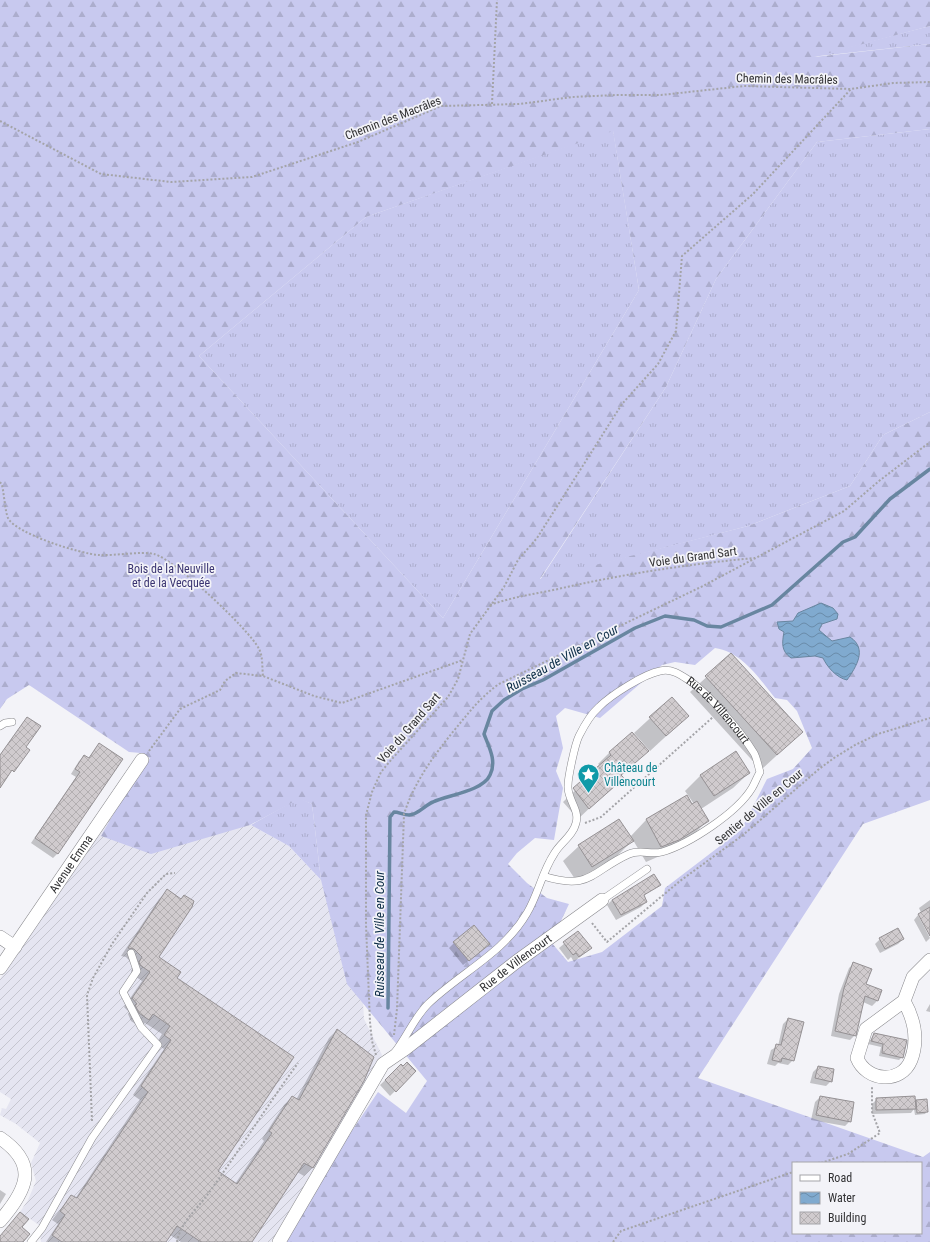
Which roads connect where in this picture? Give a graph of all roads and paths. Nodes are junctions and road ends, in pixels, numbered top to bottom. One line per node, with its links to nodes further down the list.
1 (497, 0): 4 (path)
2 (930, 82): 3 (path, Chemin des Macrâles)
3 (851, 89): 4 (path, Chemin des Macrâles); 9 (path)
4 (492, 104): 5 (path, Chemin des Macrâles)
5 (0, 121)
6 (930, 442): 8 (path)
7 (0, 482): 11 (path)
8 (756, 558): 9 (path, Voie du Grand Sart); 29 (path)
9 (490, 605): 10 (path, Voie du Grand Sart)
10 (463, 660): 11 (path); 30 (path, Voie du Grand Sart)
11 (263, 676): 16 (path)
12 (720, 710): 17 (path); 17 (lane, Rue de Villencourt); 20 (lane, Rue de Villencourt)
13 (930, 718): 22 (path, Sentier de Ville en Cour)
14 (12, 722): 15 (lane)
15 (0, 726)
16 (142, 760): 24 (street, Avenue Emma)
17 (577, 822): 20 (lane, Rue de Villencourt)
18 (647, 869): 21 (lane, Rue de Villencourt)
19 (175, 873): 34 (path)
20 (543, 876): 30 (lane, Rue de Villencourt)
21 (602, 900): 22 (street, Rue de Villencourt)
22 (584, 913): 30 (street, Rue de Villencourt)
23 (0, 937): 24 (street)
24 (15, 947): 27 (street, Avenue Emma)
25 (131, 953): 34 (lane)
26 (930, 960): 28 (street)
27 (0, 968)
28 (904, 1000): 32 (street); 32 (street)
29 (394, 1038)
30 (385, 1062): 40 (street, Rue de Villencourt)
31 (298, 1063): 39 (path)
32 (874, 1076): 35 (path)
33 (0, 1138): 37 (street)
34 (92, 1138): 38 (lane)
35 (824, 1162)
36 (792, 1172): 41 (path)
37 (0, 1221)
38 (31, 1242)
39 (177, 1242)
40 (279, 1242)
41 (612, 1242)

